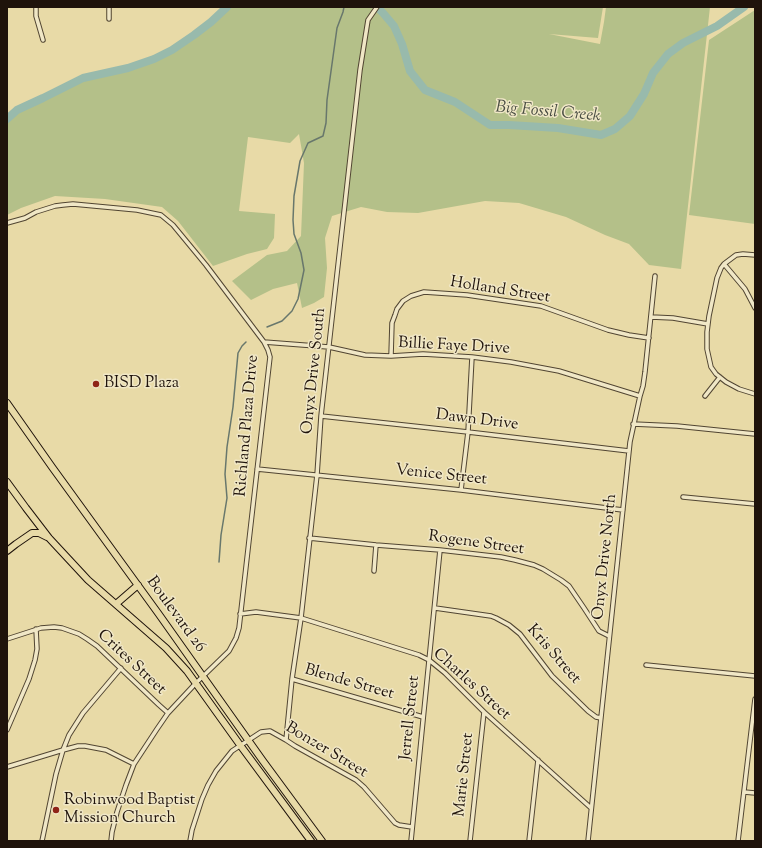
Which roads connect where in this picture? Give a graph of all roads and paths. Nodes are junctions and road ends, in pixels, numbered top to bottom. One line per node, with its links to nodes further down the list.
1 (36, 7): 5 (street)
2 (109, 7): 4 (street)
3 (377, 7): 15 (street, Onyx Drive South)
4 (109, 18)
5 (42, 40)
6 (7, 223): 14 (street, Richland Plaza Drive)
7 (755, 254): 8 (street)
8 (724, 264): 10 (street); 12 (street)
9 (655, 276): 11 (street, Onyx Drive North)
10 (755, 308)
11 (651, 317): 12 (street); 13 (street, Onyx Drive North)
12 (708, 324): 18 (street)
13 (649, 338): 16 (street, Holland Street); 20 (street, Onyx Drive North)
14 (264, 342): 15 (street, Billie Faye Drive); 28 (street, Richland Plaza Drive)
15 (329, 347): 16 (street, Billie Faye Drive); 23 (street, Onyx Drive South)
16 (391, 356): 17 (street, Billie Faye Drive)
17 (472, 357): 20 (street, Billie Faye Drive); 25 (street)
18 (720, 377): 19 (street); 21 (street)
19 (755, 394)
20 (640, 396): 24 (street, Onyx Drive North)
21 (704, 396)
22 (7, 403): 41 (main road, Boulevard 26)
23 (321, 416): 25 (street, Dawn Drive); 29 (street, Onyx Drive South)
24 (633, 424): 26 (street); 27 (street, Onyx Drive North)
25 (468, 432): 27 (street, Dawn Drive); 31 (street)
26 (755, 434)
27 (629, 451): 34 (street, Onyx Drive North)
28 (257, 469): 29 (street, Venice Street); 44 (street, Richland Plaza Drive)
29 (317, 475): 31 (street, Venice Street); 36 (street, Onyx Drive South)
30 (7, 482): 35 (main road, Boulevard 26)
31 (461, 490): 34 (street, Venice Street)
32 (683, 497): 33 (street)
33 (755, 504)
34 (623, 510): 47 (street, Onyx Drive North)
35 (49, 538): 39 (main road); 42 (main road, Boulevard 26)
36 (309, 538): 37 (street, Rogene Street); 45 (street, Onyx Drive South)
37 (376, 545): 38 (street, Rogene Street); 40 (street)
38 (440, 550): 43 (street, Jerrell Street); 47 (street, Rogene Street)
39 (7, 551)
40 (374, 571)
41 (138, 585): 42 (main road); 52 (main road, Boulevard 26)
42 (116, 604): 55 (main road, Boulevard 26)
43 (434, 608): 49 (street, Jerrell Street); 60 (street, Kris Street)
44 (240, 614): 45 (street, Charles Street); 52 (street, Richland Plaza Drive)
45 (301, 618): 49 (street, Charles Street); 54 (street, Onyx Drive South)
46 (36, 629): 48 (street, Crites Street); 51 (street, Crites Street); 61 (street)
47 (609, 636): 60 (street, Onyx Drive North)
48 (7, 639)
49 (429, 660): 57 (street, Charles Street); 59 (street, Jerrell Street)
50 (646, 665): 53 (street)
51 (121, 668): 58 (street, Crites Street); 65 (street)
52 (203, 676): 55 (street, Richland Plaza Drive); 62 (main road, Boulevard 26)
53 (755, 676)
54 (292, 679): 59 (street, Blende Street); 63 (street, Onyx Drive South)
55 (196, 683): 58 (street, Richland Plaza Drive); 64 (main road, Boulevard 26)
56 (755, 699): 69 (street)
57 (484, 712): 66 (street, Charles Street); 81 (street, Marie Street)
58 (168, 713): 67 (street, Richland Plaza Drive)
59 (424, 717): 73 (street, Jerrell Street)
60 (601, 718): 71 (street, Onyx Drive North)
61 (7, 730)
62 (249, 740): 63 (street, Bonzer Street); 64 (street, Bonzer Street); 72 (main road, Boulevard 26)
63 (286, 740): 73 (street, Bonzer Street)
64 (240, 745): 74 (main road, Boulevard 26); 77 (street, Bonzer Street)
65 (63, 750): 67 (street); 68 (street); 75 (street)
66 (538, 760): 71 (street, Charles Street); 82 (street)
67 (134, 764): 76 (street, Richland Plaza Drive)
68 (7, 767)
69 (744, 792): 70 (street); 84 (street)
70 (755, 793)
71 (591, 808): 83 (street, Onyx Drive North)
72 (312, 826): 74 (main road); 79 (main road, Boulevard 26)
73 (412, 827): 80 (street, Jerrell Street)
74 (304, 832): 78 (main road, Boulevard 26)
75 (42, 841)
76 (111, 841)
77 (190, 841)
78 (311, 841)
79 (322, 841)
80 (411, 841)
81 (470, 841)
82 (529, 841)
83 (588, 841)
84 (738, 841)

